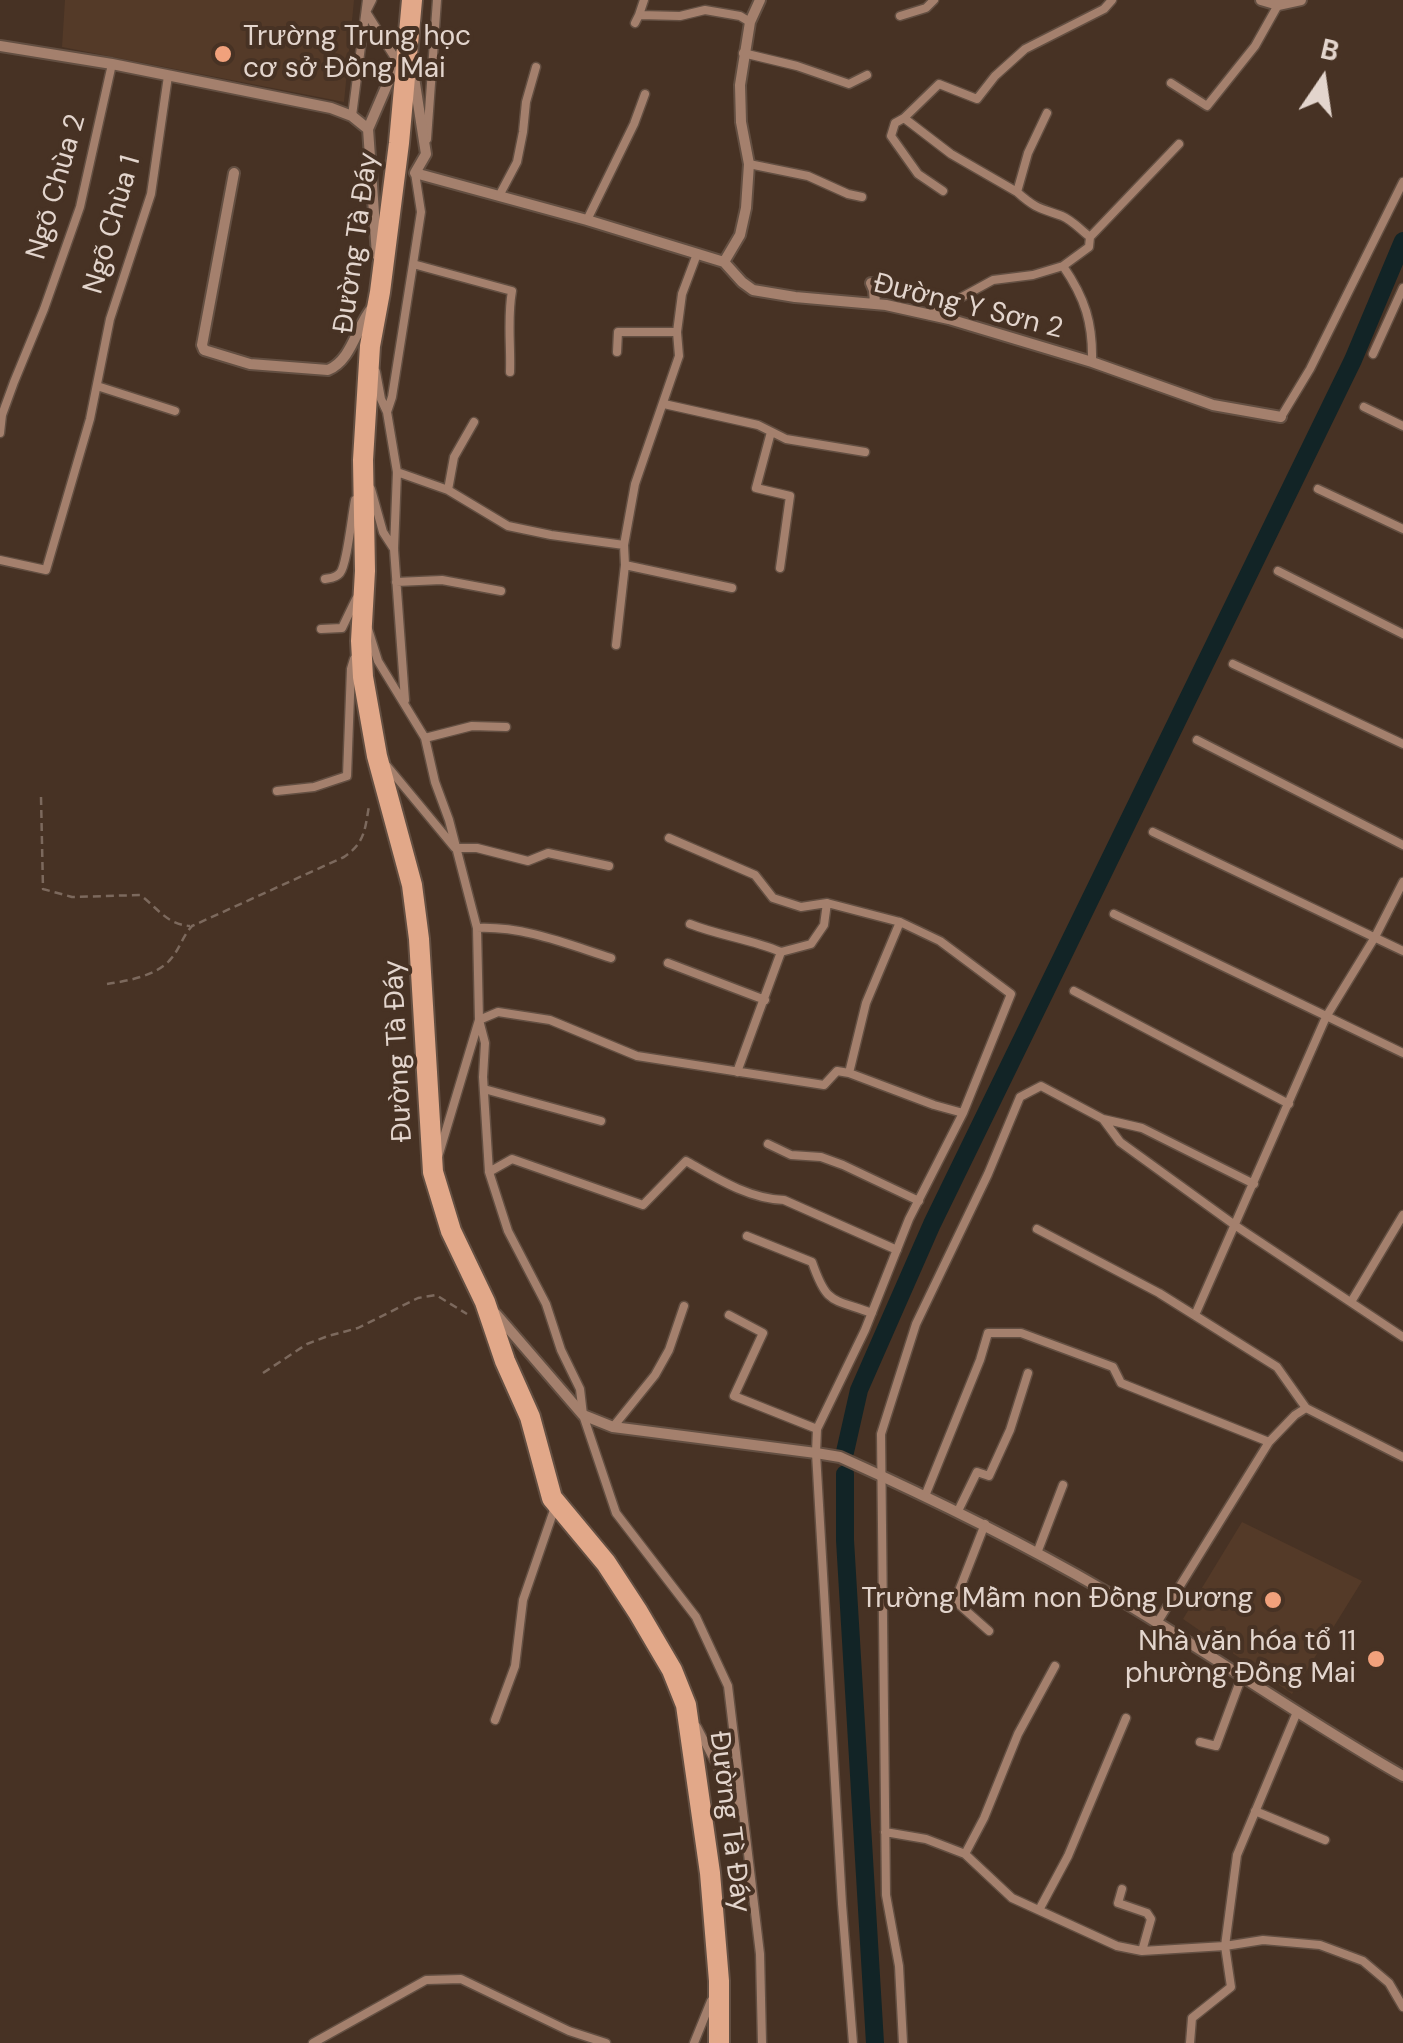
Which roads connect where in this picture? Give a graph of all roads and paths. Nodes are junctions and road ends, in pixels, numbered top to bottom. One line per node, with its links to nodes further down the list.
1 (370, 0): 11 (lane)
2 (412, 0): 14 (street, Đường Tà Đáy)
3 (436, 0): 29 (lane)
4 (644, 0): 13 (lane)
5 (760, 0): 13 (street)
6 (934, 0): 12 (lane)
7 (1112, 0): 26 (lane)
8 (1260, 0): 10 (street)
9 (1301, 0): 10 (street)
10 (1278, 5): 22 (lane)
11 (366, 12): 17 (lane); 25 (lane)
12 (900, 16)
13 (750, 22): 16 (street)
14 (409, 35): 17 (street); 29 (street); 46 (street, Đường Tà Đáy)
15 (0, 46): 18 (street)
16 (744, 53): 20 (lane); 30 (street)
17 (396, 61): 27 (street)
18 (112, 64): 21 (street); 64 (lane, Ngõ Chùa 2)
19 (536, 67): 36 (lane)
20 (866, 75)
21 (168, 76): 25 (street); 55 (lane, Ngõ Chùa 1)
22 (1170, 83)
23 (645, 94): 38 (lane)
24 (1047, 114): 35 (lane)
25 (352, 116): 27 (street)
26 (904, 118): 34 (lane); 35 (lane)
27 (368, 129): 46 (street)
28 (1179, 144): 39 (lane)
29 (426, 154): 32 (street)
30 (749, 164): 37 (lane); 41 (street)
31 (234, 173): 46 (street)
32 (416, 173): 36 (street, Đường Y Sơn 2); 42 (lane)
33 (1403, 182): 60 (lane, Đường Y Sơn 2)
34 (943, 191)
35 (1017, 192): 39 (lane)
36 (499, 196): 38 (street, Đường Y Sơn 2)
37 (862, 197)
38 (587, 220): 40 (street, Đường Y Sơn 2)
39 (1090, 237): 43 (lane)
40 (697, 254): 41 (street, Đường Y Sơn 2); 49 (lane)
41 (724, 262): 47 (street, Đường Y Sơn 2)
42 (412, 264): 54 (lane); 59 (lane)
43 (1063, 266): 48 (lane); 53 (lane)
44 (871, 283): 47 (street)
45 (1403, 288): 52 (lane)
46 (379, 296): 50 (street, Đường Tà Đáy)
47 (875, 303): 48 (street, Đường Y Sơn 2)
48 (929, 315): 53 (street, Đường Y Sơn 2)
49 (677, 332): 51 (lane); 56 (lane)
50 (370, 346): 59 (lane); 66 (street, Đường Tà Đáy)
51 (617, 352)
52 (1373, 354)
53 (1092, 362): 60 (street, Đường Y Sơn 2)
54 (510, 372)
55 (97, 386): 58 (lane); 73 (lane, Ngõ Chùa 1)
56 (664, 404): 63 (lane); 71 (lane)
57 (1364, 407): 62 (lane)
58 (175, 411)
59 (387, 412): 67 (lane)
60 (1281, 418)
61 (474, 422): 69 (lane)
62 (1403, 426)
63 (771, 432): 65 (lane); 75 (lane)
64 (0, 433)
65 (865, 452)
66 (363, 466): 72 (lane); 76 (street, Đường Tà Đáy); 78 (lane)
67 (397, 472): 69 (lane); 72 (lane)
68 (1318, 488): 70 (lane)
69 (448, 490): 71 (lane)
70 (1403, 530)
71 (624, 544): 74 (lane)
72 (394, 549): 79 (lane)
73 (0, 560)
74 (625, 564): 80 (lane); 85 (lane)
75 (780, 568)
76 (365, 571): 82 (lane); 83 (street, Đường Tà Đáy)
77 (1278, 572): 84 (lane)
78 (325, 579)
79 (396, 582): 81 (lane); 87 (lane)
80 (732, 588)
81 (501, 591)
82 (321, 629)
83 (362, 631): 87 (lane); 92 (street, Đường Tà Đáy); 94 (lane)
84 (1403, 634)
85 (616, 645)
86 (1234, 664): 91 (lane)
87 (406, 704): 89 (lane)
88 (506, 727): 89 (lane)
89 (424, 738): 99 (lane)
90 (1197, 740): 98 (lane)
91 (1403, 744)
92 (377, 756): 93 (street, Đường Tà Đáy); 99 (lane)
93 (385, 785): 106 (path); 127 (street, Đường Tà Đáy)
94 (277, 791)
95 (42, 797): 106 (path)
96 (1153, 832): 108 (lane)
97 (669, 838): 102 (lane)
98 (1403, 845)
99 (455, 848): 100 (lane); 107 (lane)
100 (609, 866)
101 (1403, 882): 108 (lane)
102 (827, 903): 104 (lane); 110 (lane)
103 (1114, 914): 116 (lane)
104 (900, 922): 120 (lane); 123 (lane)
105 (690, 924): 110 (lane)
106 (192, 926): 113 (path)
107 (477, 928): 111 (lane); 117 (lane)
108 (1375, 937): 109 (lane); 116 (lane)
109 (1403, 951)
110 (781, 952): 115 (lane)
111 (611, 958)
112 (668, 962): 115 (lane)
113 (107, 984)
114 (1074, 990): 122 (lane)
115 (765, 1000): 119 (lane)
116 (1326, 1017): 118 (lane); 122 (lane)
117 (479, 1020): 119 (lane); 121 (lane); 127 (lane)
118 (1403, 1054)
119 (737, 1072): 120 (lane)
120 (849, 1073): 123 (lane)
121 (484, 1089): 125 (lane); 128 (lane)
122 (1289, 1104): 129 (lane)
123 (963, 1113): 130 (lane)
124 (1103, 1119): 129 (lane); 132 (lane); 152 (lane)
125 (601, 1121)
126 (768, 1144): 130 (lane)
127 (433, 1172): 138 (street, Đường Tà Đáy)
128 (490, 1172): 135 (lane); 146 (lane)
129 (1254, 1184): 132 (lane)
130 (918, 1201): 135 (lane)
131 (1403, 1215): 136 (lane)
132 (1236, 1226): 136 (lane); 141 (lane)
133 (1037, 1229): 141 (lane)
134 (746, 1236): 139 (lane)
135 (896, 1250): 139 (lane)
136 (1351, 1302): 142 (lane)
137 (684, 1306): 147 (lane)
138 (479, 1310): 143 (path); 146 (street); 155 (street, Đường Tà Đáy)
139 (872, 1313): 148 (lane)
140 (729, 1315): 148 (lane)
141 (1194, 1316): 145 (lane)
142 (1403, 1337)
143 (263, 1373)
144 (1028, 1373): 156 (lane)
145 (1306, 1408): 149 (lane); 151 (lane)
146 (583, 1415): 147 (street); 170 (lane)
147 (613, 1428): 150 (street)
148 (818, 1429): 150 (lane)
149 (1269, 1442): 154 (lane); 159 (lane)
150 (816, 1452): 152 (street); 185 (lane)
151 (1403, 1457)
152 (882, 1476): 154 (street); 171 (lane)
153 (1063, 1485): 158 (lane)
154 (925, 1496): 156 (street)
155 (557, 1503): 163 (street, Đường Tà Đáy); 166 (lane)
156 (958, 1512): 157 (street)
157 (985, 1524): 158 (street); 160 (lane)
158 (1038, 1553): 159 (street)
159 (1158, 1623): 162 (street)
160 (989, 1630)
161 (1054, 1666): 173 (lane)
162 (1242, 1676): 164 (street); 167 (lane)
163 (686, 1705): 170 (lane); 178 (street, Đường Tà Đáy)
164 (1297, 1712): 168 (street); 169 (lane)
165 (1126, 1718): 175 (lane)
166 (495, 1720)
167 (1200, 1742)
168 (1403, 1776)
169 (1256, 1811): 172 (lane); 176 (lane)
170 (744, 1818): 184 (lane)
171 (885, 1832): 173 (lane); 186 (lane)
172 (1325, 1840)
173 (966, 1854): 175 (lane)
174 (1122, 1889): 177 (lane)
175 (1039, 1910): 177 (lane)
176 (1225, 1946): 177 (lane); 179 (lane); 187 (lane)
177 (1142, 1951)
178 (719, 1981): 182 (lane); 183 (street, Đường Tà Đáy)
179 (1403, 2007)
180 (313, 2043): 181 (lane)
181 (606, 2043)
182 (694, 2043)
183 (719, 2043)
184 (762, 2043)
185 (853, 2043)
186 (903, 2043)
187 (1190, 2043)

